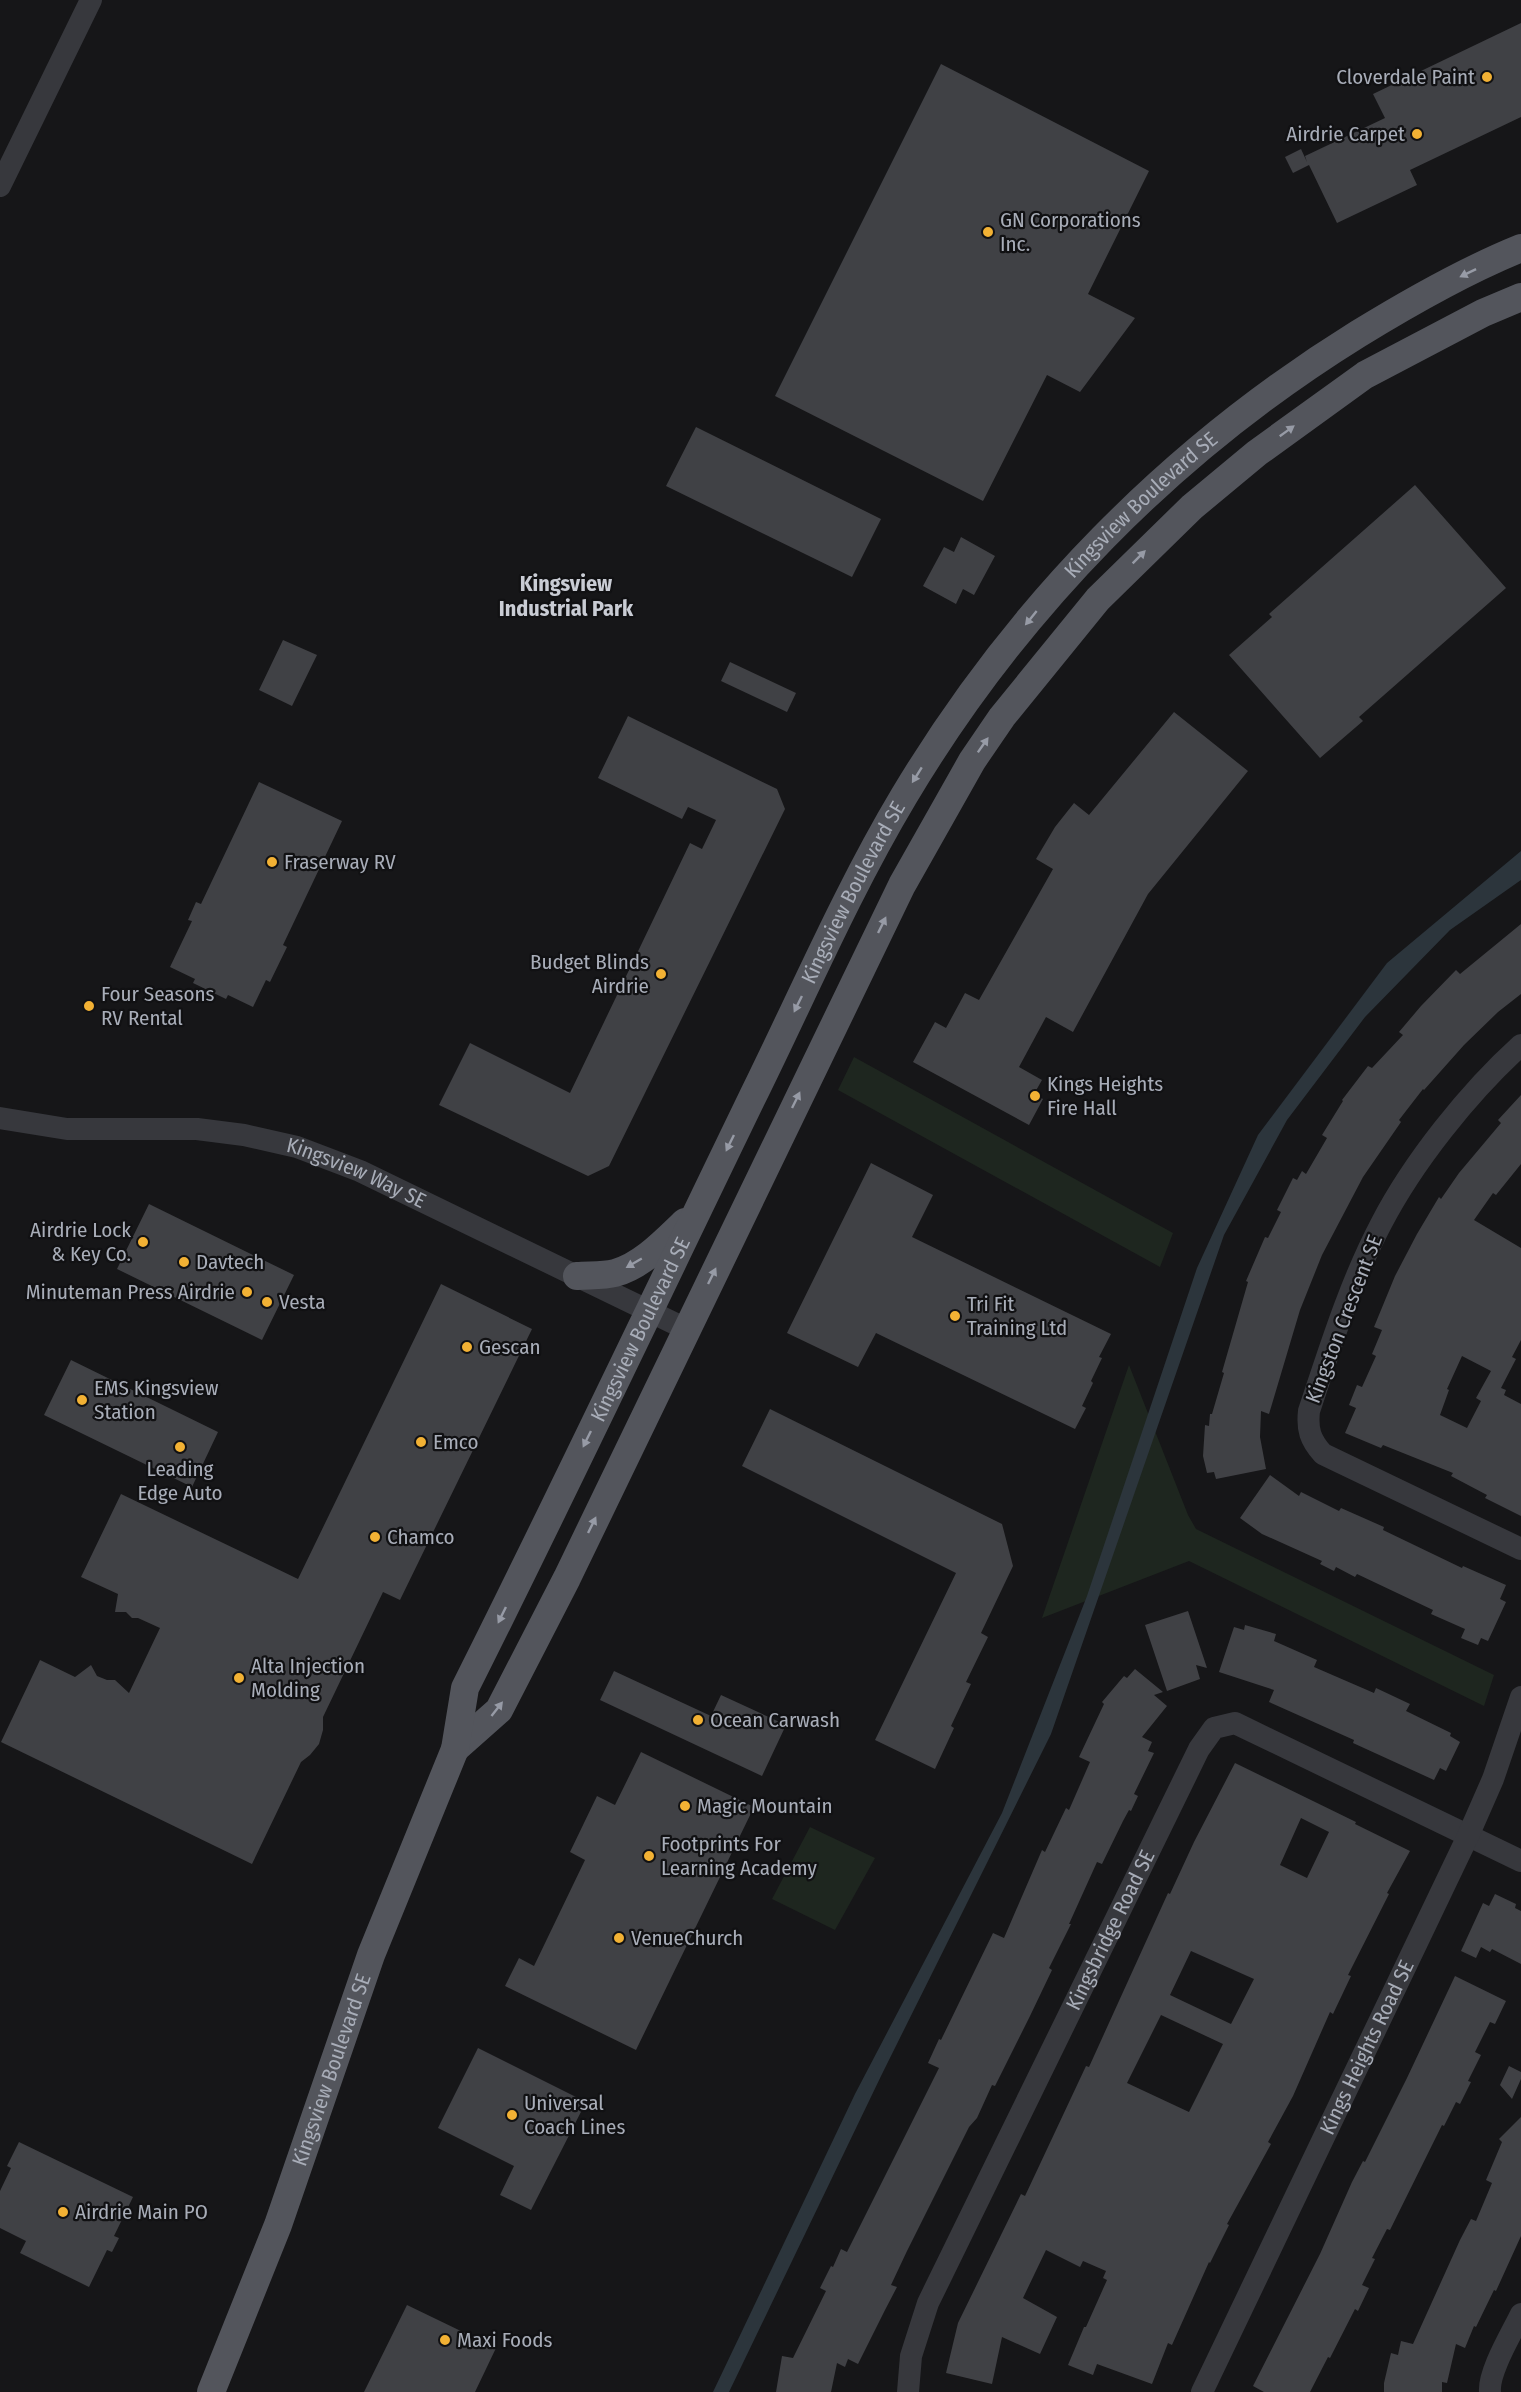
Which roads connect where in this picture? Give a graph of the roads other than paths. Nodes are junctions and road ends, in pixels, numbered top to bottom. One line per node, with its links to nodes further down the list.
1 (91, 0): 2 (street)
2 (0, 186)
3 (1521, 248): 7 (main road, Kingsview Boulevard SE, one-way to 7)
4 (1521, 297): 10 (main road, Kingsview Boulevard SE, one-way to 4)
5 (1521, 1045): 11 (street, Kingston Crescent SE)
6 (0, 1118): 8 (street, Kingsview Way SE)
7 (696, 1213): 8 (main road, one-way to 8); 9 (main road, Kingsview Boulevard SE)
8 (577, 1276): 9 (street, Kingsview Way SE)
9 (650, 1311): 10 (street, Kingsview Way SE); 13 (main road, Kingsview Boulevard SE, one-way to 13)
10 (686, 1329): 13 (main road, Kingsview Boulevard SE, one-way to 10)
11 (1521, 1549)
12 (1521, 1697): 14 (street, Kings Heights Road SE)
13 (455, 1749): 17 (main road, Kingsview Boulevard SE)
14 (1468, 1836): 15 (street); 18 (street, Kingsbridge Road SE); 19 (street, Kings Heights Road SE)
15 (1521, 1861)
16 (1521, 2314): 20 (street)
17 (211, 2392)
18 (908, 2392)
19 (1202, 2392)
20 (1490, 2392)

